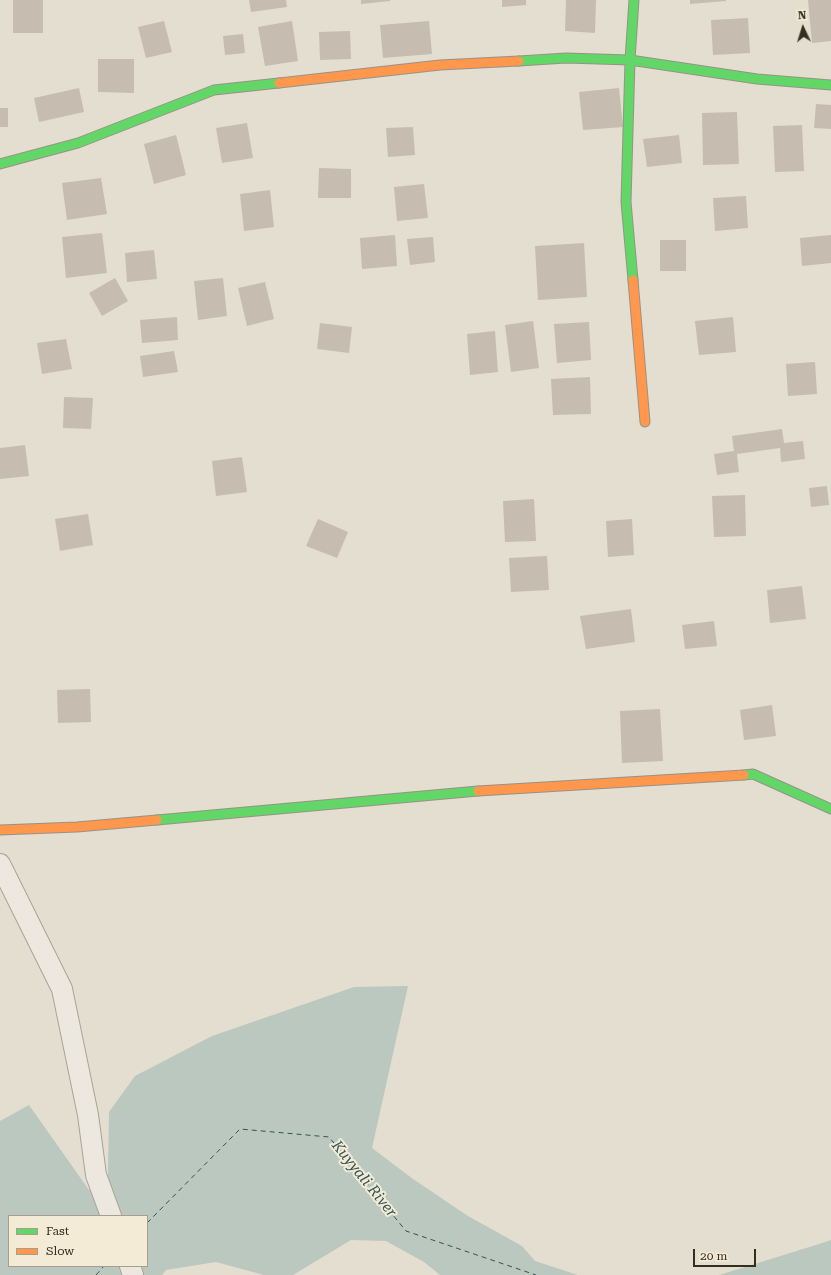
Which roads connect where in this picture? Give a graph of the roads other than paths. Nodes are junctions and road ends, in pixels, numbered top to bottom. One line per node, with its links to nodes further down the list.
1 (634, 0): 2 (street)
2 (630, 60): 3 (street); 4 (street); 5 (street)
3 (831, 85)
4 (0, 164)
5 (645, 422)
6 (831, 809): 7 (street)
7 (0, 830)
8 (0, 864): 9 (street)
9 (111, 1215)

